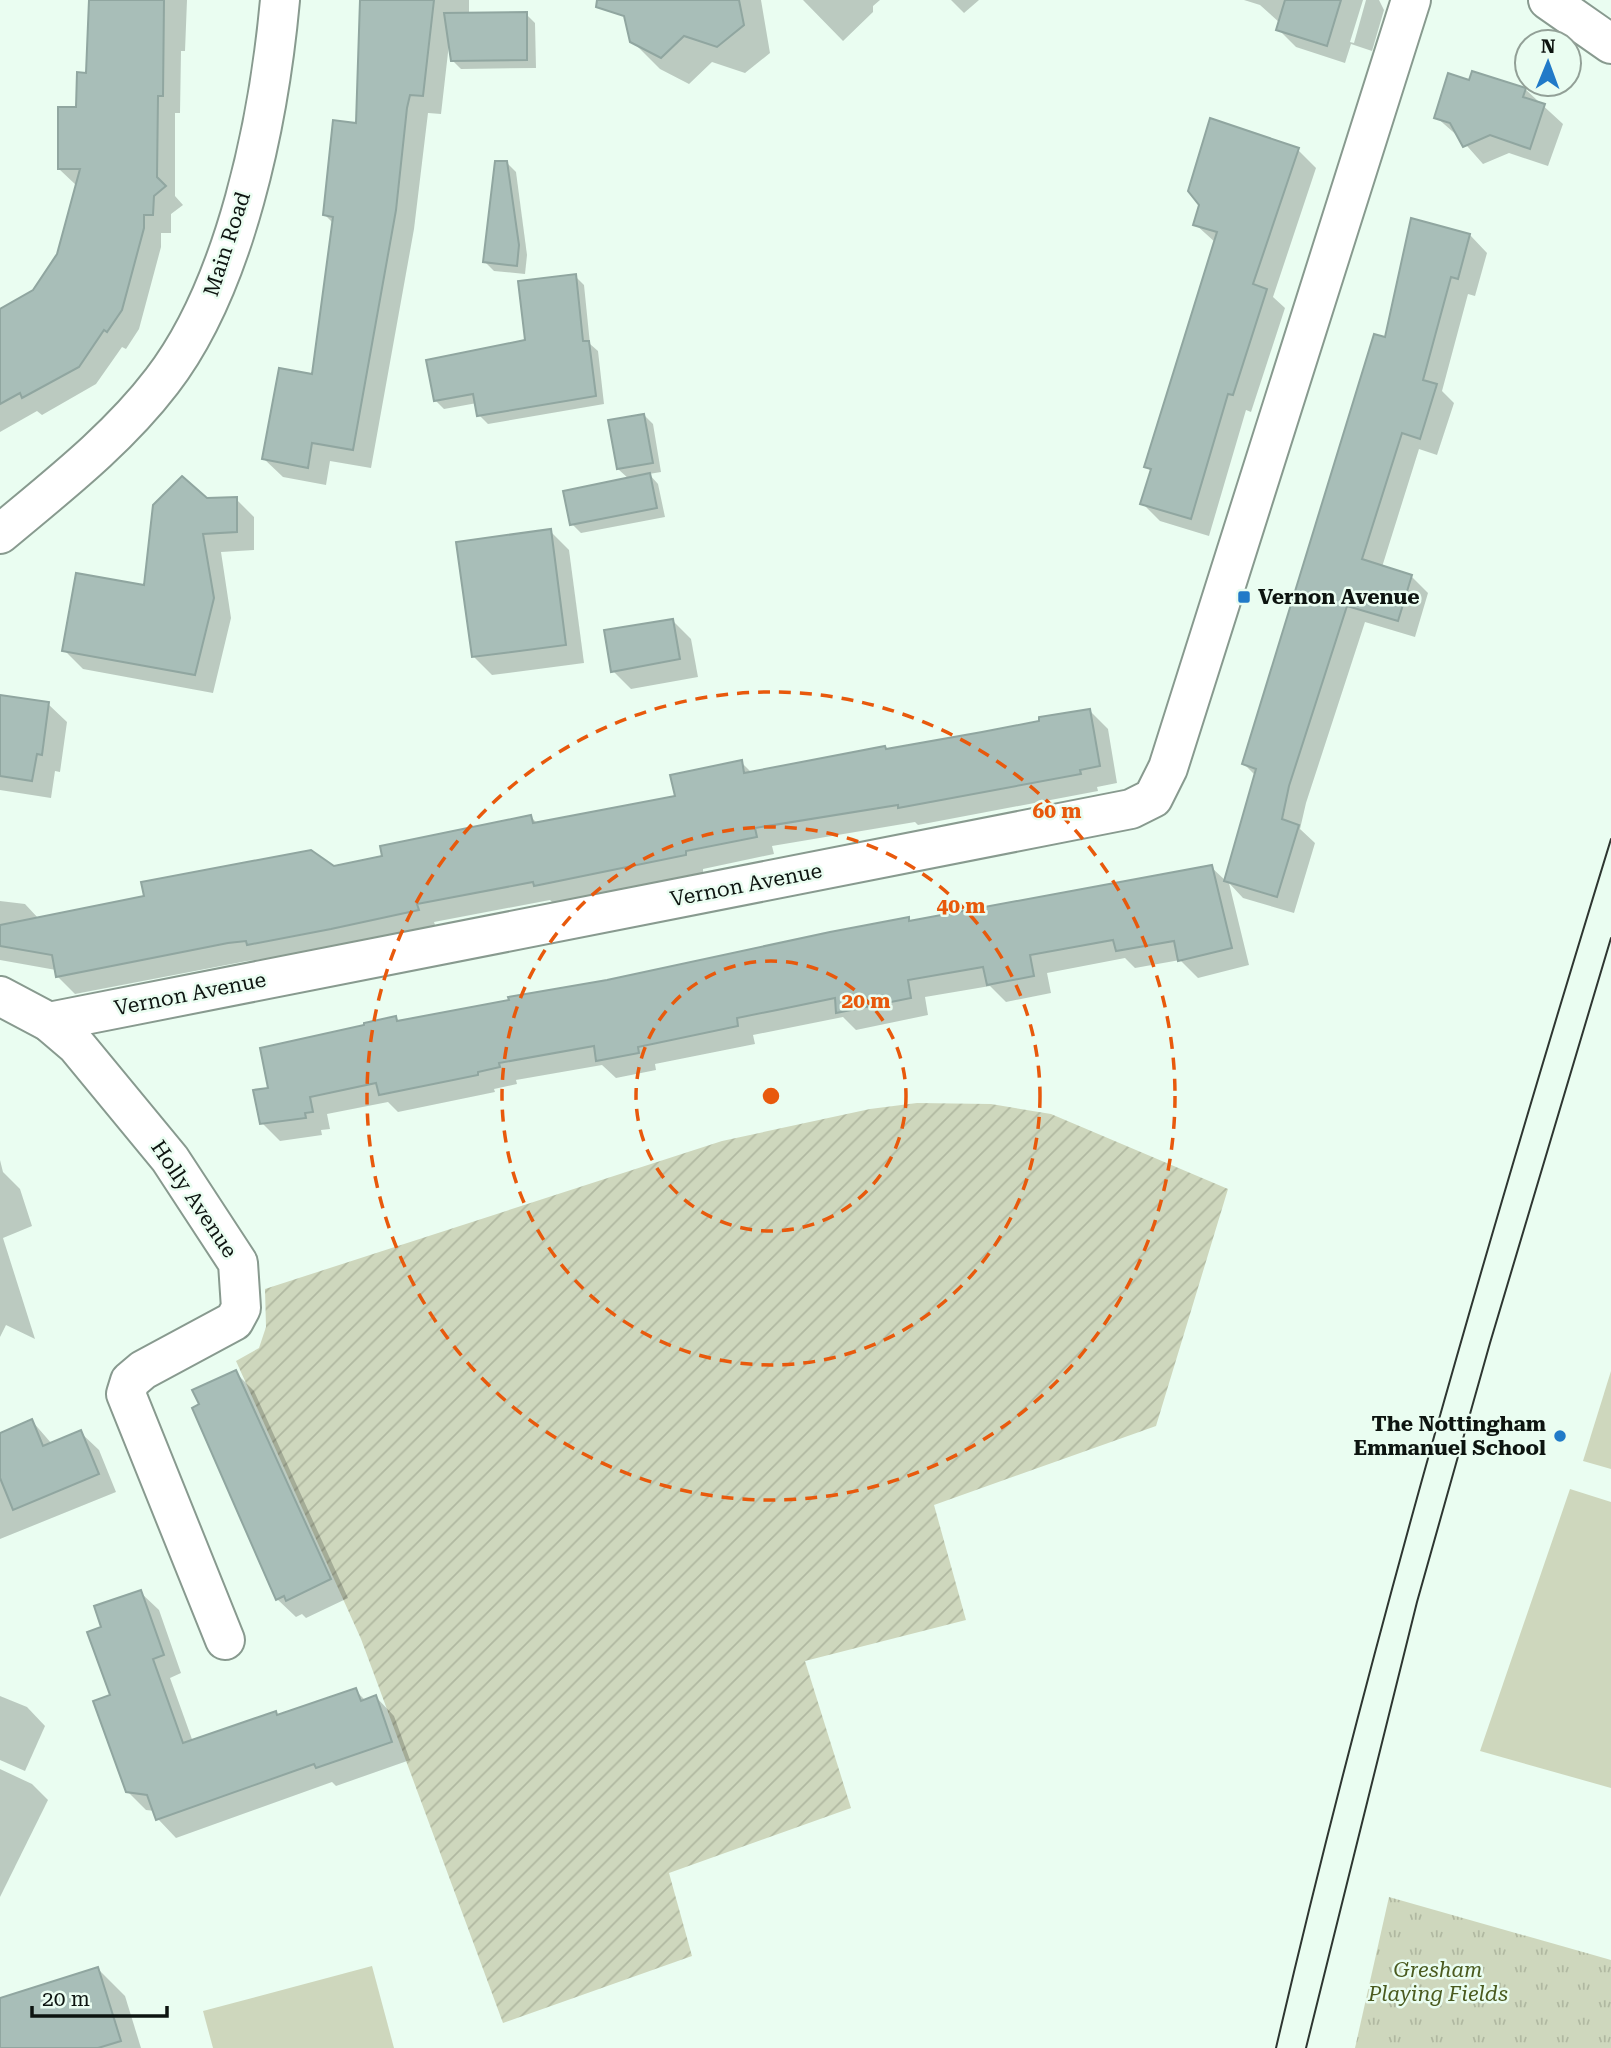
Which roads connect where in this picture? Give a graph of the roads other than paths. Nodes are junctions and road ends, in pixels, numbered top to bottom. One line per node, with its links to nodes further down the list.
1 (280, 0): 5 (street, Main Road)
2 (1411, 0): 7 (street, Vernon Avenue)
3 (1548, 0): 4 (street)
4 (1599, 35)
5 (0, 534)
6 (0, 996): 7 (street, Holly Avenue)
7 (49, 1022): 8 (street, Holly Avenue)
8 (225, 1640)

